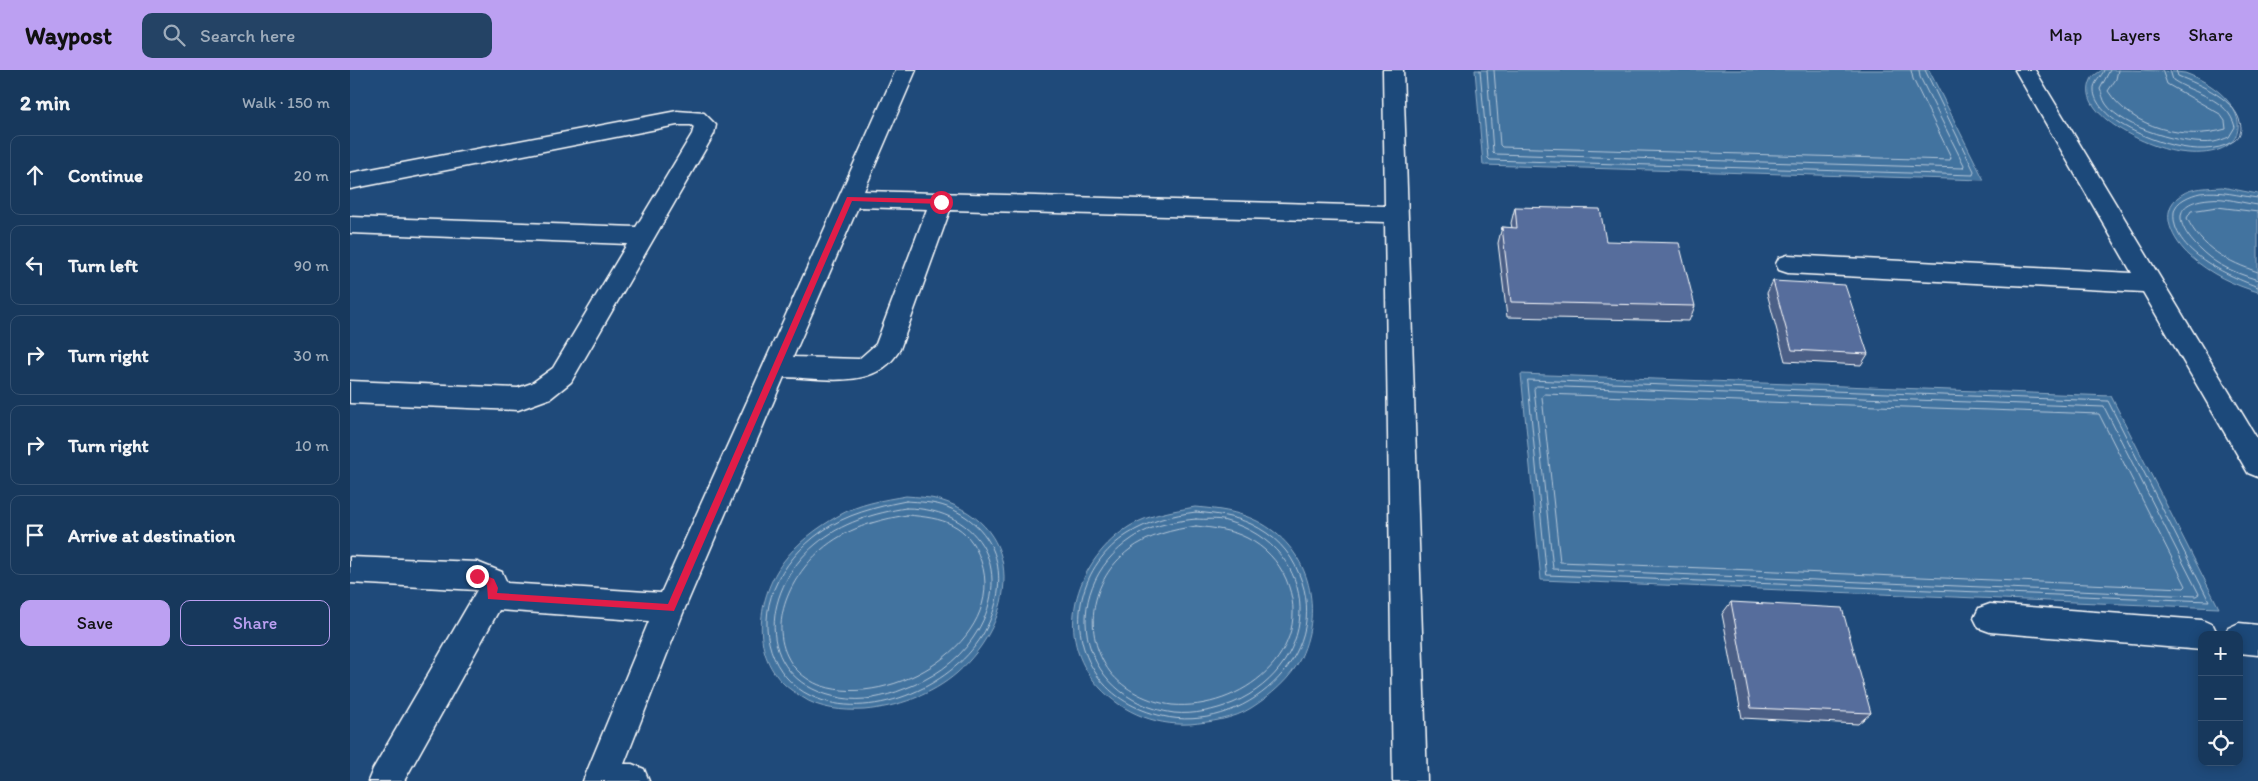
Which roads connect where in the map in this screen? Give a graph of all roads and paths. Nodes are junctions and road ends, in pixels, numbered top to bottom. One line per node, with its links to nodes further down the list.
1 (906, 70): 5 (lane)
2 (1393, 70): 7 (lane)
3 (2025, 70): 11 (lane)
4 (350, 181): 9 (lane)
5 (849, 199): 6 (lane); 12 (lane)
6 (941, 202): 7 (lane); 12 (lane)
7 (1397, 214): 24 (lane)
8 (350, 225): 9 (lane)
9 (643, 236): 13 (lane)
10 (1788, 264): 11 (lane)
11 (2150, 283): 14 (lane)
12 (776, 367): 17 (lane)
13 (350, 392)
14 (2258, 466)
15 (350, 570): 16 (lane)
16 (491, 596): 17 (lane); 22 (lane)
17 (670, 608): 23 (lane)
18 (1990, 618): 19 (lane)
19 (2198, 635)
20 (2243, 638): 21 (lane)
21 (2258, 640)
22 (385, 781)
23 (611, 781)
24 (1410, 781)

